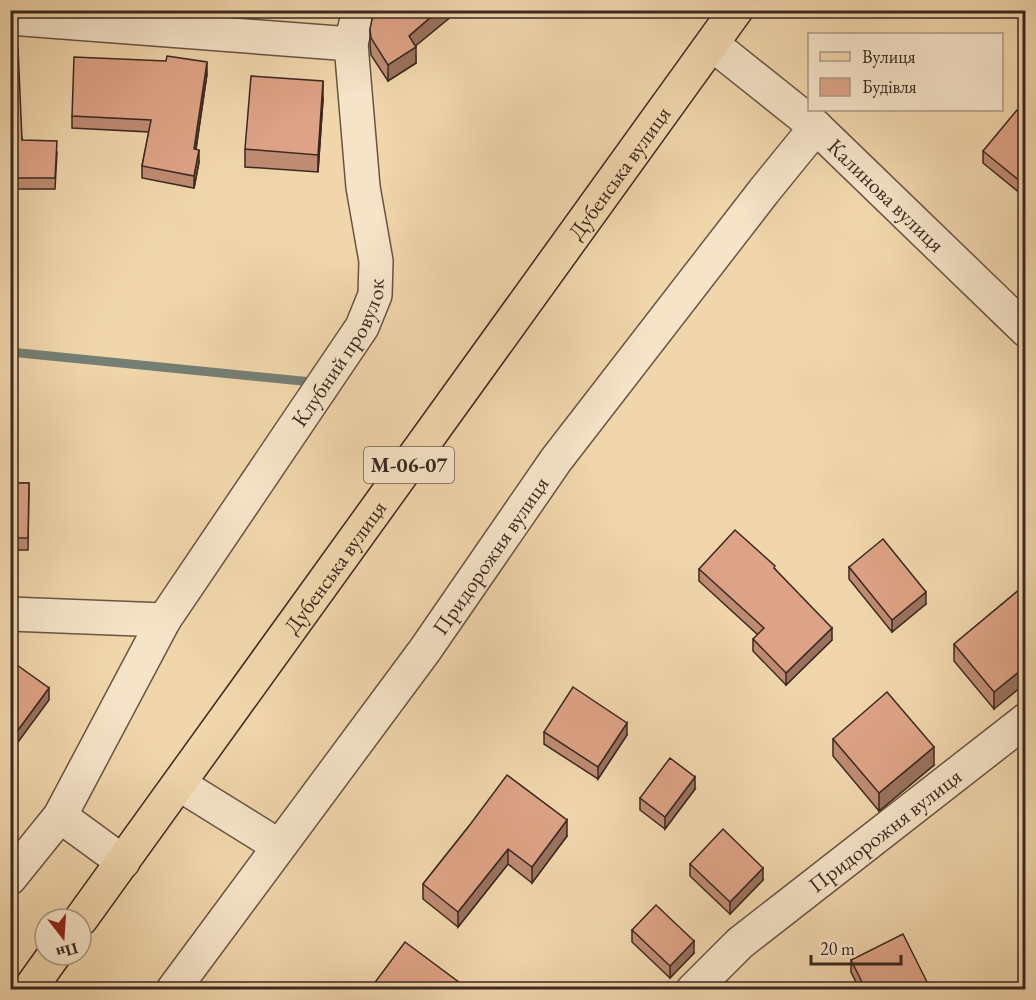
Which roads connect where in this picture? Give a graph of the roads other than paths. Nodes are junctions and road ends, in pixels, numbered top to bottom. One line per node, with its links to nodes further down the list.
1 (359, 10): 4 (street, Клубний провулок)
2 (736, 10): 5 (main road, Дубенська вулиця / М-06-07)
3 (10, 18): 4 (street)
4 (351, 44): 9 (street, Клубний провулок)
5 (712, 44): 6 (street, Калинова вулиця); 11 (main road, Дубенська вулиця / М-06-07)
6 (816, 127): 7 (street, Калинова вулиця); 13 (street, Придорожня вулиця)
7 (1026, 330)
8 (10, 614): 9 (street)
9 (164, 620): 12 (street, Клубний провулок)
10 (1026, 720): 20 (street, Придорожня вулиця)
11 (179, 784): 13 (street); 14 (main road, Дубенська вулиця / М-06-07)
12 (60, 816): 14 (street); 15 (street, Клубний провулок)
13 (279, 846): 19 (street, Придорожня вулиця)
14 (123, 862): 16 (main road, Дубенська вулиця / М-06-07)
15 (10, 878)
16 (90, 907)
17 (45, 967): 18 (main road)
18 (29, 990)
19 (173, 990)
20 (693, 990)

